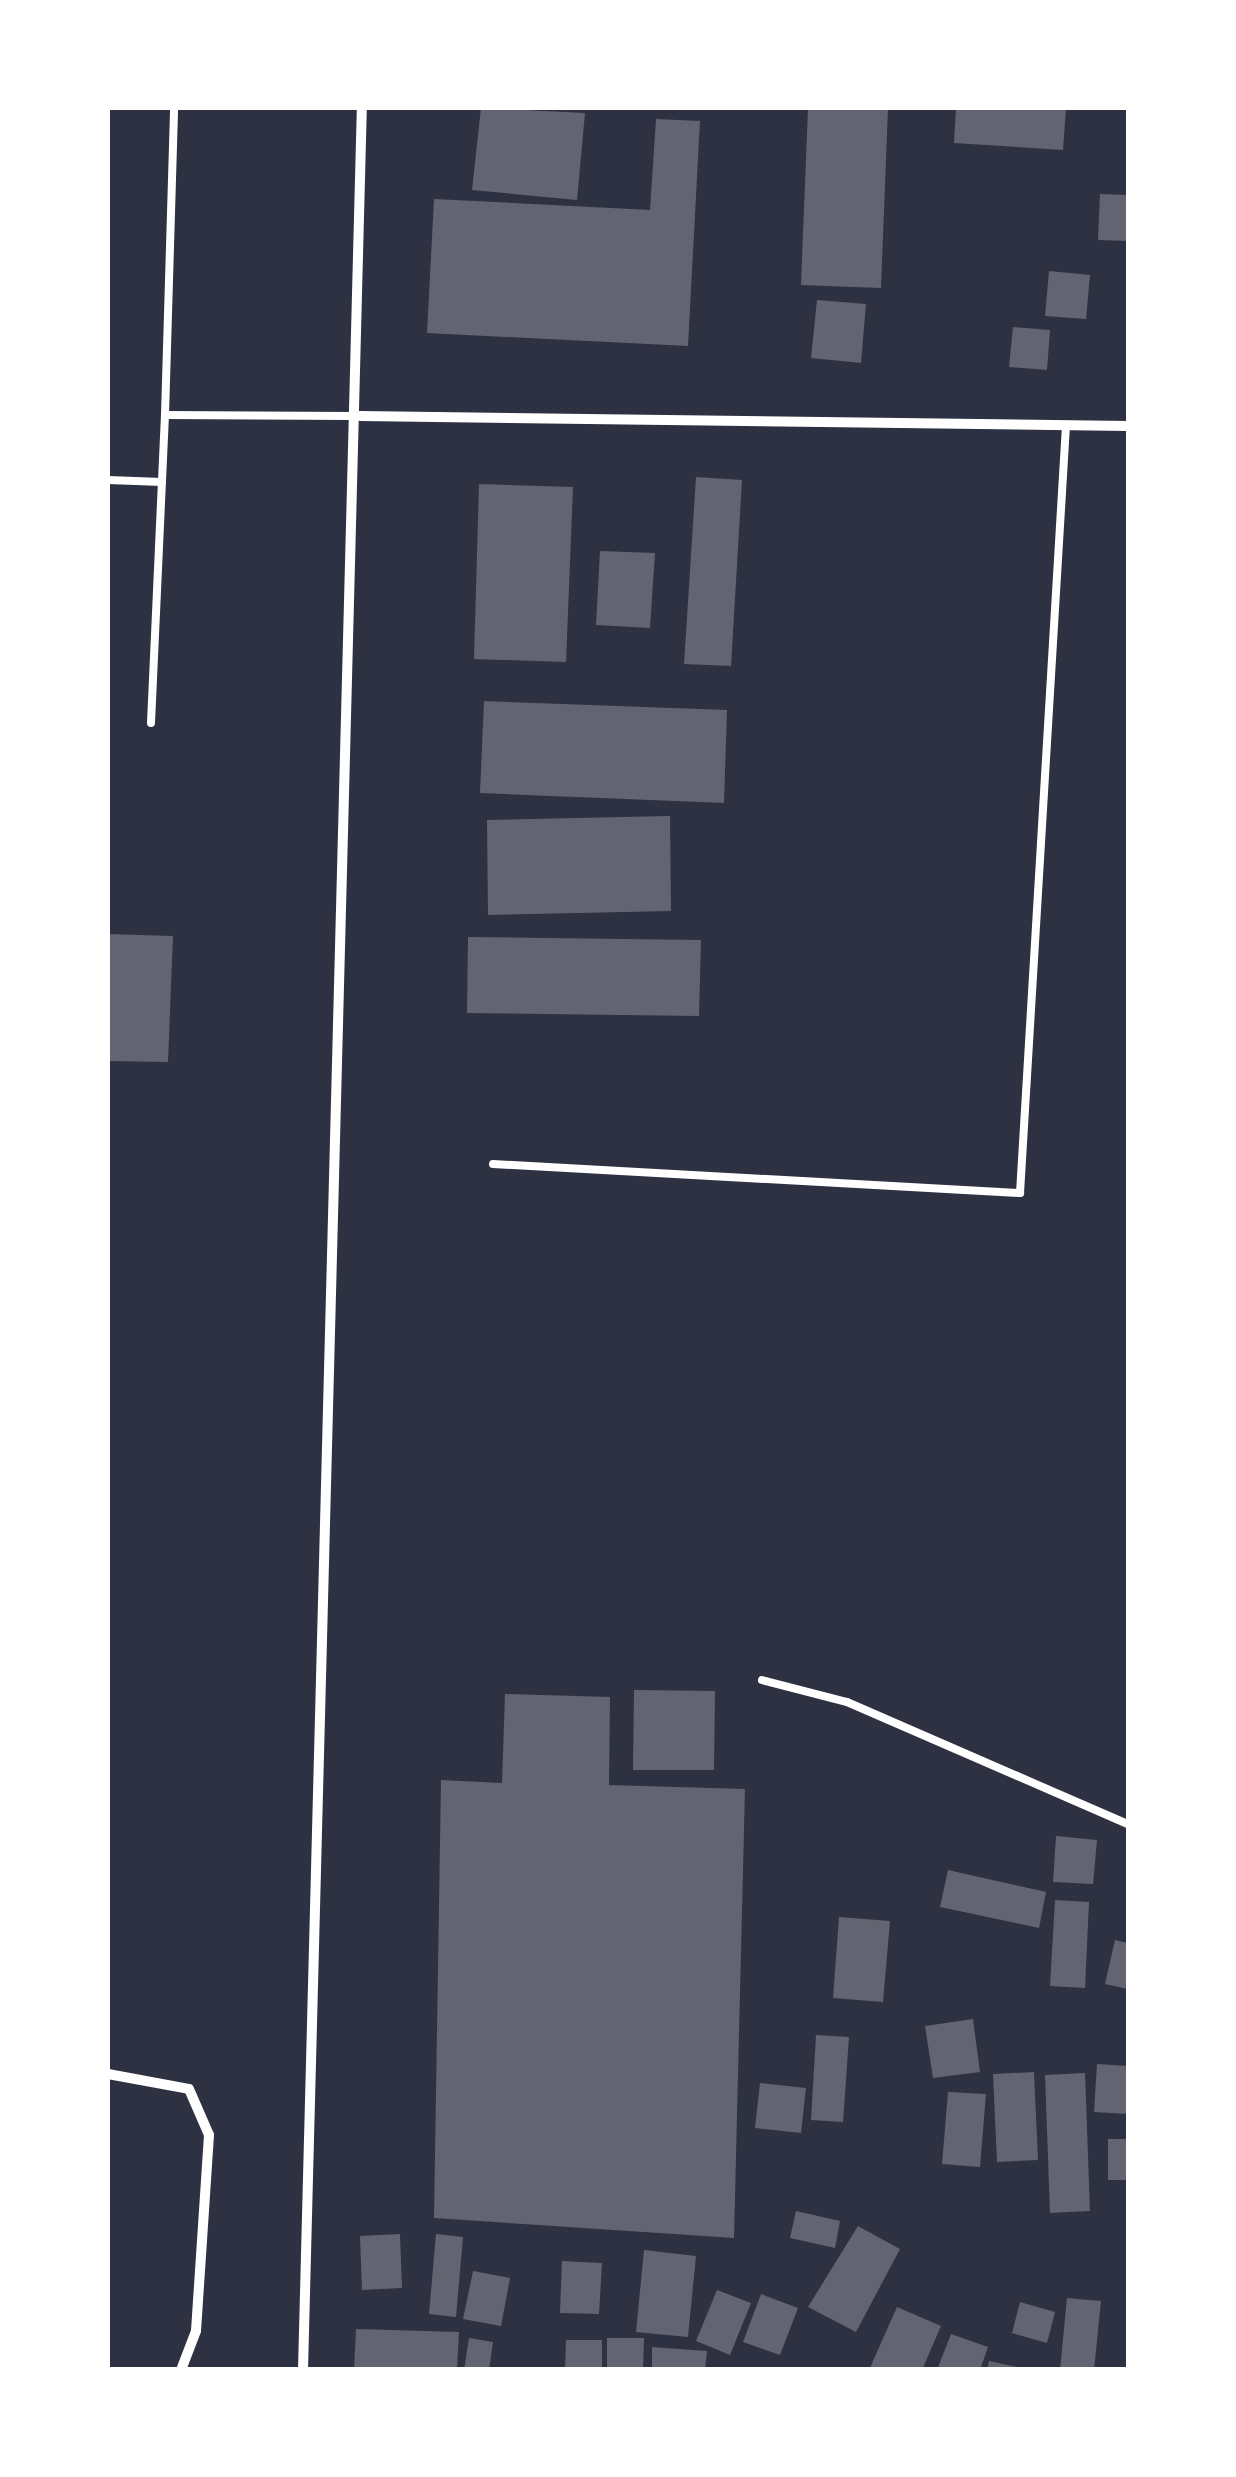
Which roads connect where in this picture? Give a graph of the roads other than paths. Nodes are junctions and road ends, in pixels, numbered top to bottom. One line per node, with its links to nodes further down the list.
1 (174, 108): 3 (lane)
2 (362, 108): 4 (street)
3 (165, 414): 4 (lane); 8 (lane)
4 (360, 416): 5 (street); 15 (street)
5 (1066, 426): 6 (street); 10 (lane)
6 (1128, 426)
7 (108, 480): 8 (lane)
8 (162, 482): 9 (lane)
9 (151, 724)
10 (493, 1164)
11 (762, 1680): 12 (lane)
12 (1128, 1824)
13 (108, 2074): 14 (street)
14 (181, 2370)
15 (303, 2370)

